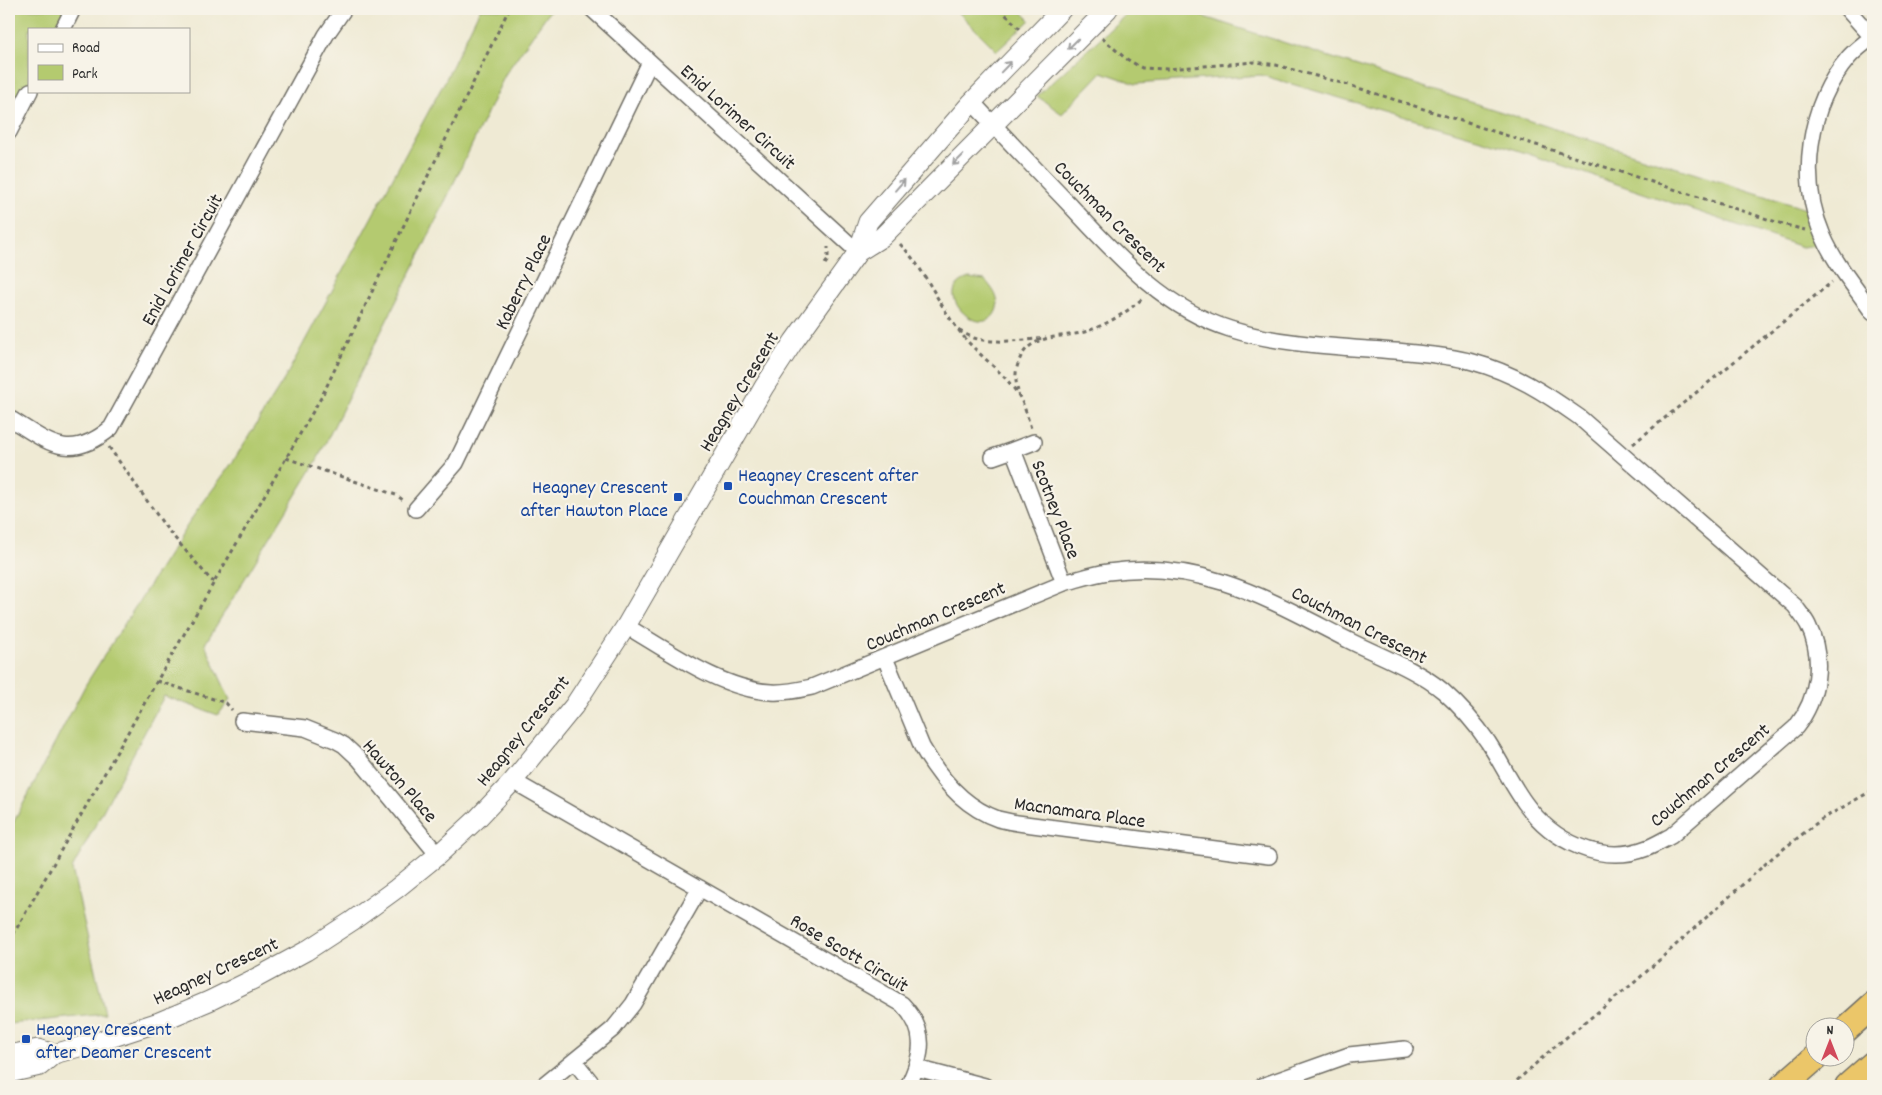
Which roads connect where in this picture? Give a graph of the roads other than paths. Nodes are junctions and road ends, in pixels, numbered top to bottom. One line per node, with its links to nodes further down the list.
1 (73, 9): 7 (street)
2 (344, 9): 16 (street, Enid Lorimer Circuit)
3 (592, 9): 9 (street, Enid Lorimer Circuit)
4 (1062, 9): 11 (street, Heagney Crescent, one-way to 4)
5 (1108, 9): 12 (street, Heagney Crescent, one-way to 12)
6 (1848, 9): 8 (street)
7 (64, 28)
8 (1873, 37): 15 (street)
9 (650, 62): 14 (street, Enid Lorimer Circuit); 20 (street, Kaberry Place)
10 (29, 92): 13 (street)
11 (972, 102): 12 (street, Couchman Crescent); 14 (street, Heagney Crescent, one-way to 11)
12 (993, 125): 14 (street, Heagney Crescent, one-way to 14); 21 (street, Couchman Crescent)
13 (9, 132)
14 (858, 252): 22 (street, Heagney Crescent)
15 (1873, 313)
16 (9, 418)
17 (1034, 442): 18 (street, Scotney Place)
18 (1013, 450): 19 (street, Scotney Place); 21 (street, Scotney Place)
19 (993, 457)
20 (416, 509)
21 (1064, 582): 23 (street, Couchman Crescent)
22 (626, 626): 23 (street, Couchman Crescent); 25 (street, Heagney Crescent)
23 (885, 658): 27 (street, Macnamara Place)
24 (242, 721): 26 (street, Hawton Place)
25 (513, 780): 26 (street, Heagney Crescent); 28 (street, Rose Scott Circuit)
26 (438, 855): 33 (street, Heagney Crescent)
27 (1269, 856)
28 (700, 888): 34 (street); 36 (street, Rose Scott Circuit)
29 (1873, 1005): 30 (highway)
30 (1854, 1022)
31 (1405, 1050): 43 (street)
32 (9, 1054): 33 (street, Heagney Crescent)
33 (54, 1054): 38 (street, Heagney Crescent)
34 (574, 1062): 39 (street); 40 (street)
35 (1873, 1064): 45 (highway)
36 (917, 1068): 41 (street, Rose Scott Circuit); 42 (street)
37 (1804, 1068): 44 (highway)
38 (9, 1073)
39 (543, 1086)
40 (594, 1086)
41 (908, 1086)
42 (986, 1086)
43 (1262, 1086)
44 (1783, 1086)
45 (1848, 1086)

